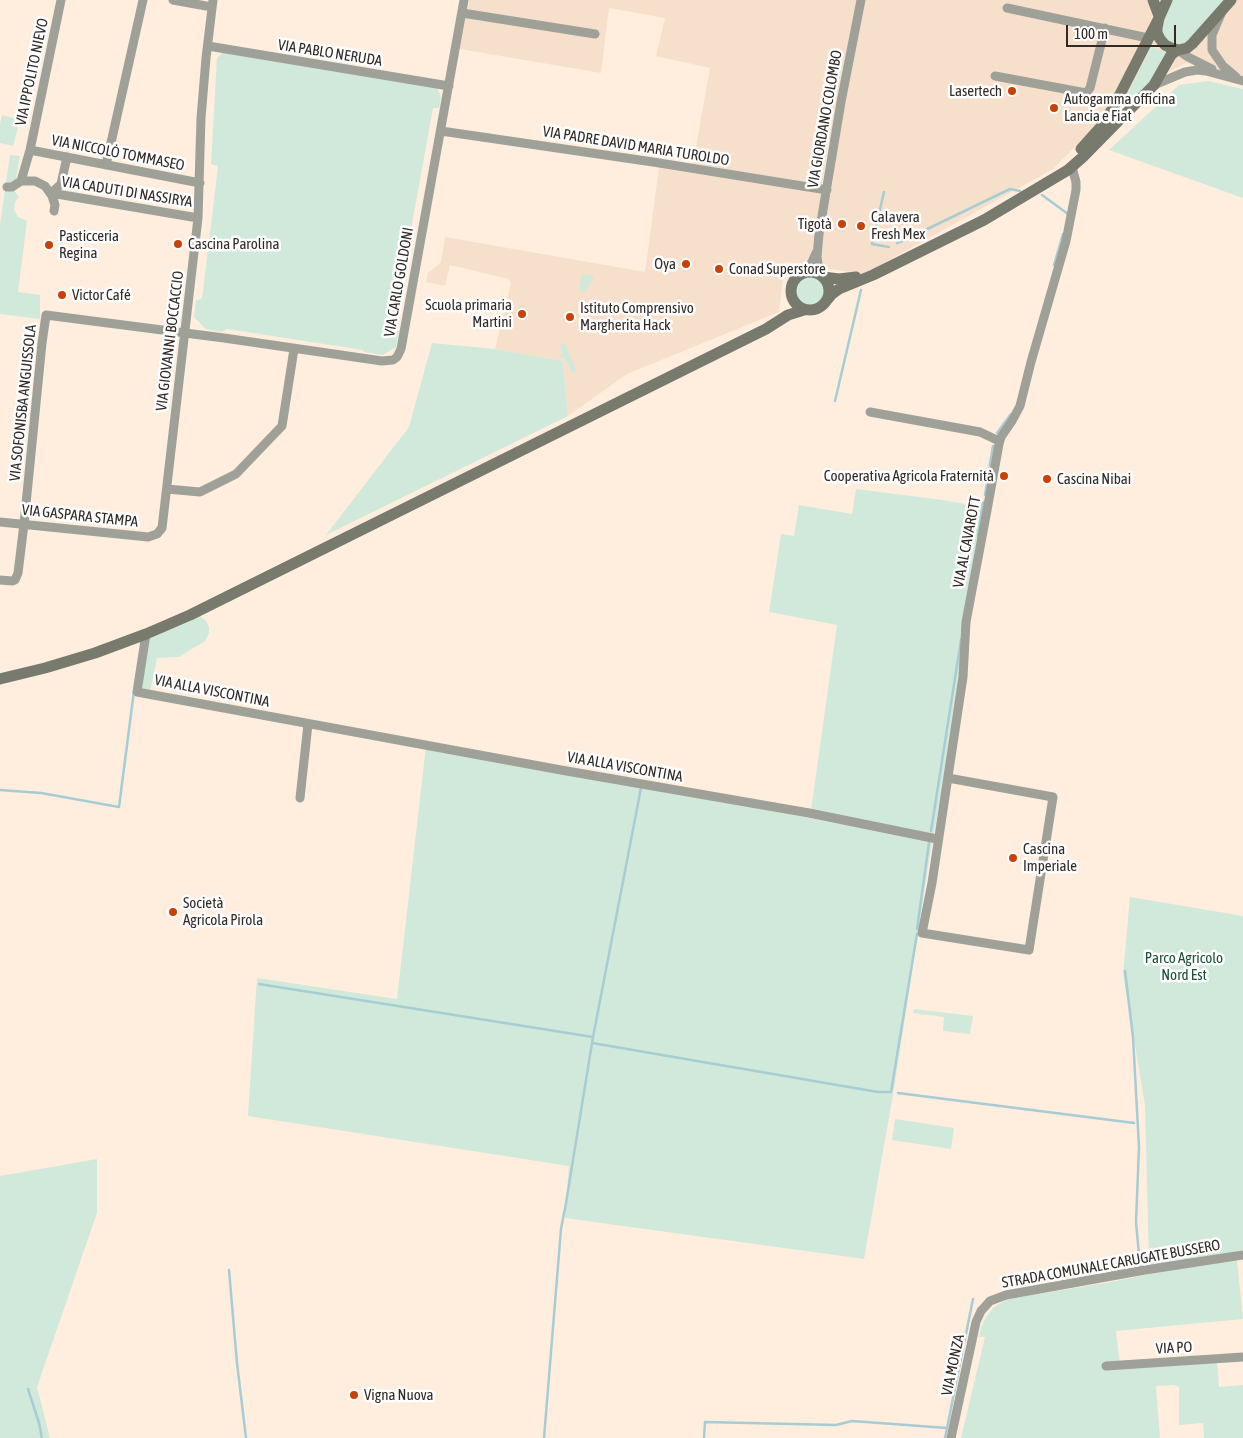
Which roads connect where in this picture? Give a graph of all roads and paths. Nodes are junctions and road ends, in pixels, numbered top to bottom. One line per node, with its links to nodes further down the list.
1 (61, 0): 24 (street, VIA IPPOLITO NIEVO)
2 (143, 0): 26 (street)
3 (173, 0): 8 (street)
4 (464, 0): 11 (street, VIA CARLO GOLDONI)
5 (861, 0): 32 (street, VIA GIORDANO COLOMBO)
6 (1153, 0): 12 (main road)
7 (1167, 0): 12 (main road)
8 (212, 3): 16 (street, VIA GIOVANNI BOCCACCIO)
9 (1229, 3): 17 (main road); 20 (street)
10 (1007, 8): 13 (street)
11 (462, 13): 14 (street); 22 (street, VIA CARLO GOLDONI)
12 (1159, 17): 15 (main road); 17 (main road)
13 (1105, 28): 15 (street); 18 (street)
14 (595, 34)
15 (1148, 38): 30 (main road)
16 (208, 46): 22 (street, VIA PABLO NERUDA); 29 (street, VIA GIOVANNI BOCCACCIO)
17 (1177, 50): 19 (street); 21 (main road)
18 (995, 76)
19 (1231, 78): 20 (street); 21 (street)
20 (1243, 80)
21 (1154, 85): 27 (main road)
22 (449, 86): 23 (street, VIA CARLO GOLDONI)
23 (441, 130): 32 (street, VIA PADRE DAVID MARIA TUROLDO); 46 (street, VIA CARLO GOLDONI)
24 (30, 150): 25 (street, VIA NICCOLÒ TOMMASEO); 28 (street, VIA IPPOLITO NIEVO)
25 (67, 157): 26 (street, VIA NICCOLÒ TOMMASEO); 33 (street)
26 (106, 165): 29 (street, VIA NICCOLÒ TOMMASEO)
27 (1072, 167): 30 (main road); 48 (street, VIA AL CAVAROTT)
28 (21, 181): 31 (street); 33 (street)
29 (200, 183): 35 (street, VIA GIOVANNI BOCCACCIO)
30 (1043, 186): 38 (main road)
31 (7, 187)
32 (827, 190): 36 (street, VIA GIORDANO COLOMBO)
33 (51, 193): 34 (street); 35 (street, VIA CADUTI DI NASSIRYA)
34 (54, 210)
35 (198, 218): 45 (street, VIA GIOVANNI BOCCACCIO)
36 (818, 243): 37 (street, VIA GIORDANO COLOMBO); 39 (street, VIA GIORDANO COLOMBO)
37 (805, 273): 39 (main road); 40 (main road)
38 (873, 275): 39 (main road); 41 (main road)
39 (821, 276): 41 (main road)
40 (791, 293): 42 (main road); 44 (main road)
41 (827, 300): 42 (main road)
42 (804, 310): 44 (main road)
43 (46, 315): 45 (street, VIA CARLO GOLDONI); 51 (street, VIA SOFONISBA ANGUISSOLA)
44 (766, 329): 54 (main road)
45 (184, 333): 46 (street, VIA CARLO GOLDONI); 49 (street, VIA GIOVANNI BOCCACCIO)
46 (294, 349): 49 (street)
47 (870, 412): 48 (street)
48 (1000, 441): 57 (street, VIA AL CAVAROTT)
49 (167, 489): 52 (street, VIA GIOVANNI BOCCACCIO)
50 (0, 522): 51 (street, VIA GASPARA STAMPA)
51 (24, 524): 52 (street, VIA GASPARA STAMPA); 53 (street, VIA SOFONISBA ANGUISSOLA)
52 (157, 534)
53 (0, 580)
54 (146, 634): 55 (main road); 56 (street, VIA ALLA VISCONTINA)
55 (0, 679)
56 (308, 724): 58 (street); 59 (street, VIA ALLA VISCONTINA)
57 (948, 778): 59 (street, VIA AL CAVAROTT); 59 (street, VIA AL CAVAROTT)
58 (300, 798)
59 (937, 839)
60 (1240, 1256): 61 (street, STRADA COMUNALE CARUGATE BUSSERO)
61 (990, 1301): 64 (street, VIA MONZA)
62 (1243, 1357): 63 (street, VIA PO)
63 (1106, 1366)
64 (952, 1438)

